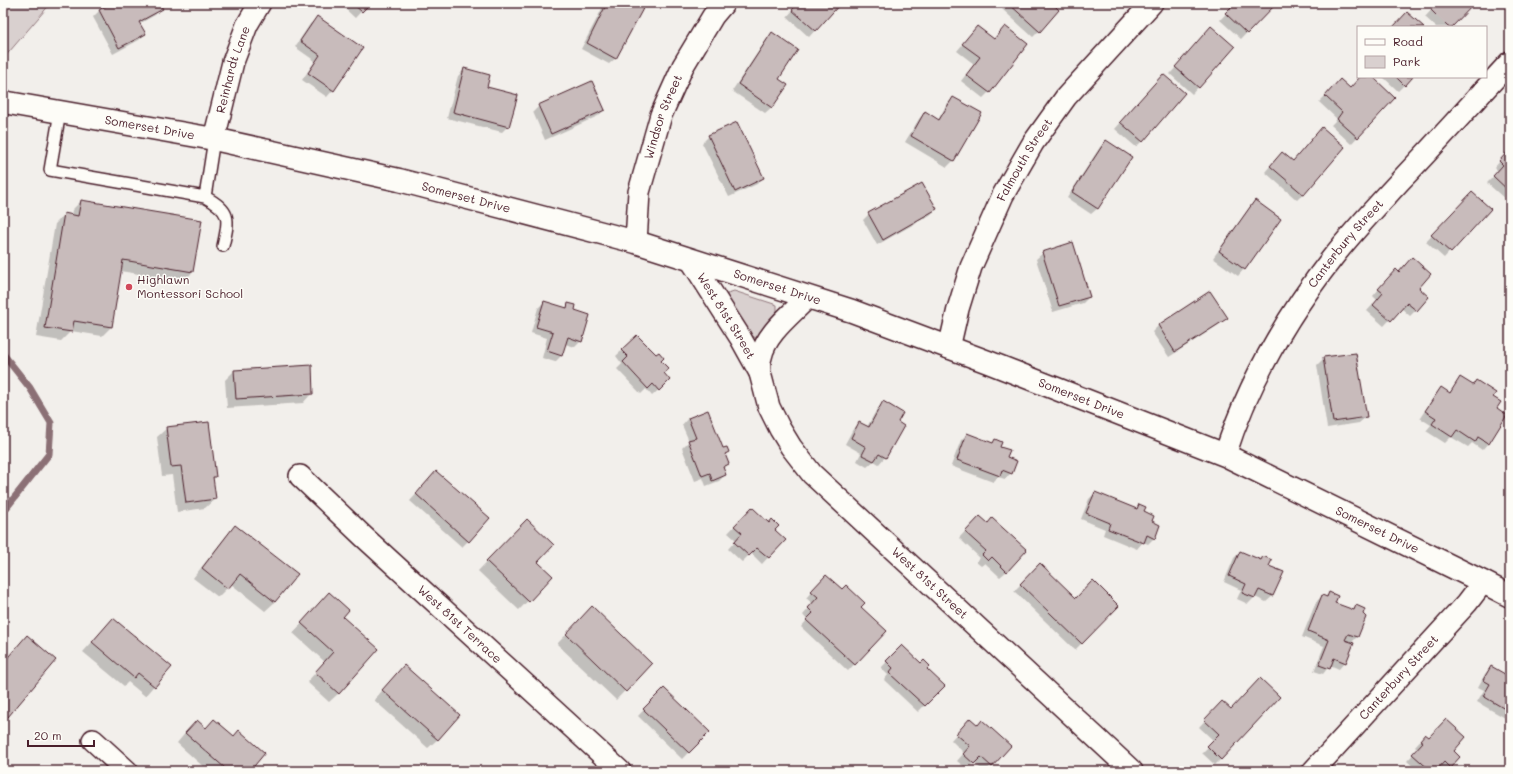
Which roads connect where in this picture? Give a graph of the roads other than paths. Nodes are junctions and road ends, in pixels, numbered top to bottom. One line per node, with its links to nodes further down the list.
1 (260, 3): 7 (street, Reinhardt Lane)
2 (724, 3): 9 (street, Windsor Street)
3 (1152, 3): 13 (street, Falmouth Street)
4 (1510, 62): 15 (street, Canterbury Street)
5 (3, 102): 6 (street, Somerset Drive)
6 (60, 112): 7 (street, Somerset Drive); 8 (lane)
7 (214, 139): 8 (lane); 9 (street, Somerset Drive)
8 (205, 196): 10 (lane)
9 (636, 242): 11 (street, Somerset Drive)
10 (223, 246)
11 (691, 260): 12 (street, Somerset Drive); 14 (street, West 81st Street)
12 (807, 298): 13 (street, Somerset Drive); 14 (street, West 81st Street)
13 (949, 348): 15 (street, Somerset Drive)
14 (760, 373): 22 (street, West 81st Street)
15 (1224, 455): 17 (street, Somerset Drive)
16 (300, 476): 21 (street, West 81st Terrace)
17 (1484, 582): 18 (street, Somerset Drive); 23 (street, Canterbury Street)
18 (1510, 596)
19 (93, 740): 20 (street)
20 (127, 771)
21 (620, 771)
22 (1132, 771)
23 (1313, 771)

